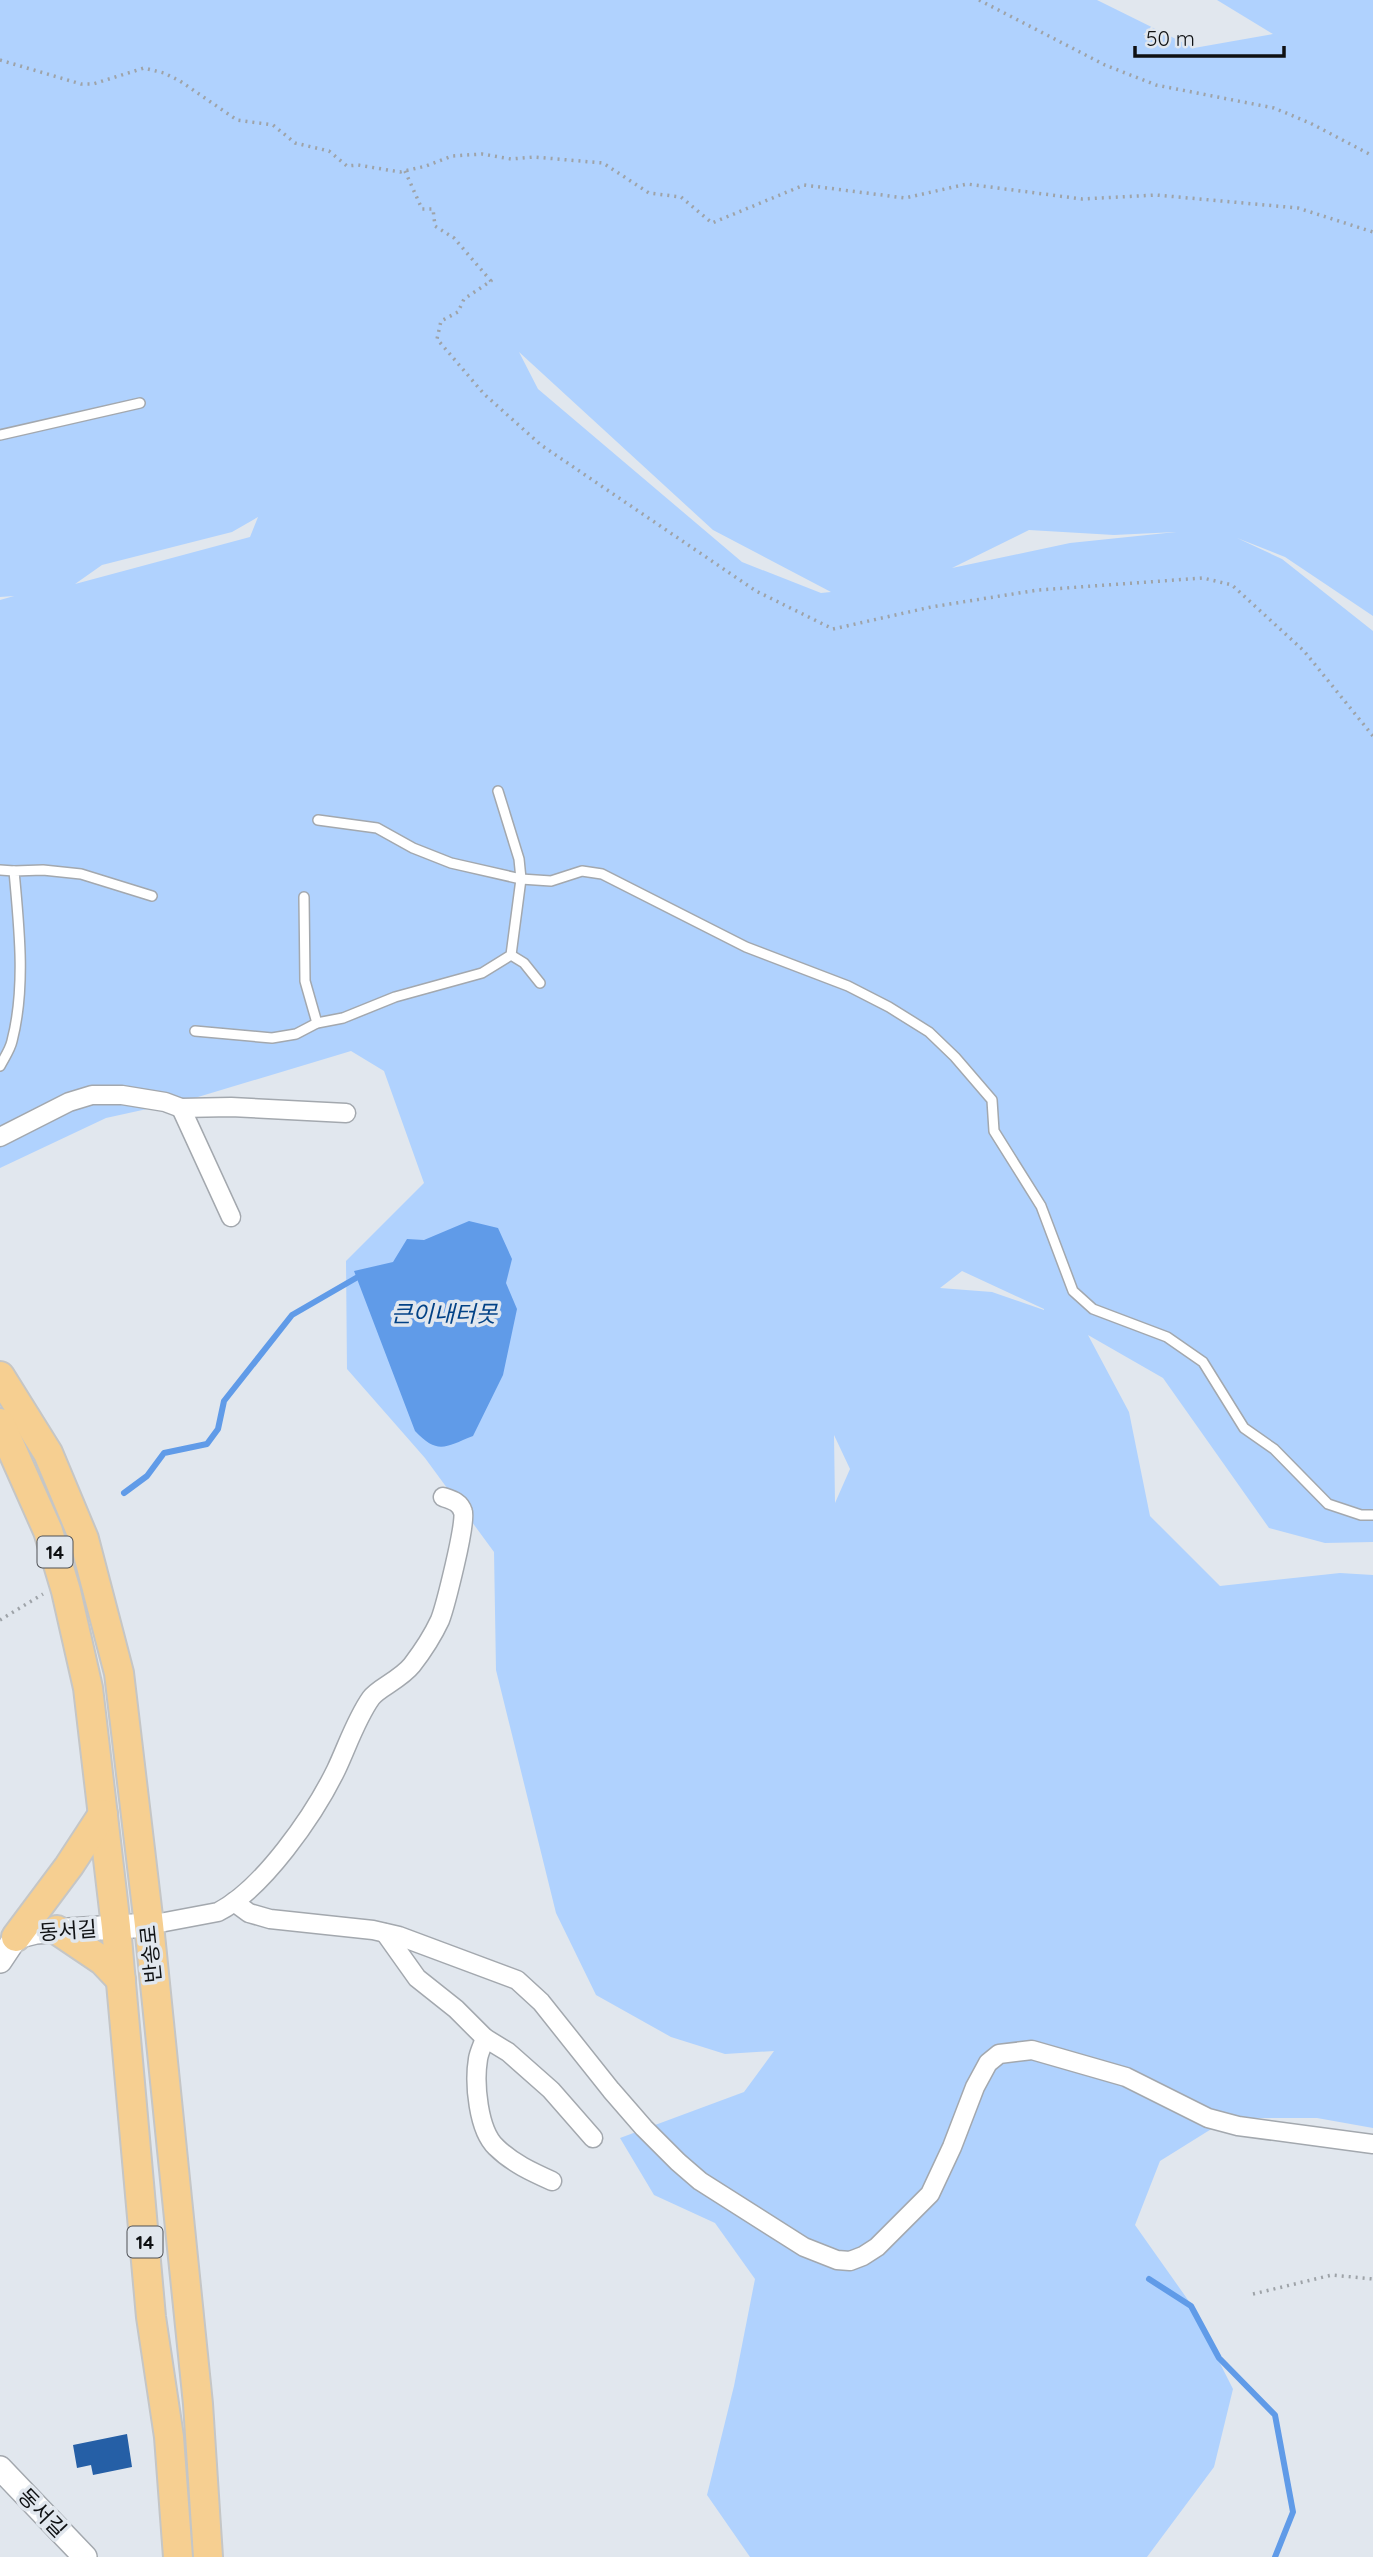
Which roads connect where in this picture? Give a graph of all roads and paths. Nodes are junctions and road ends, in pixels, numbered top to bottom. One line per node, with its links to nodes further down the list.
1 (979, 0): 3 (path)
2 (0, 60): 4 (path)
3 (1373, 156)
4 (405, 171): 5 (path); 8 (path)
5 (1373, 232)
6 (140, 403): 7 (lane)
7 (0, 435)
8 (1373, 736)
9 (498, 791): 13 (lane)
10 (318, 820): 13 (lane)
11 (0, 870): 12 (lane)
12 (14, 871): 14 (lane); 20 (lane)
13 (521, 879): 16 (lane); 28 (lane)
14 (152, 896)
15 (304, 897): 18 (lane)
16 (511, 955): 17 (lane); 18 (lane)
17 (540, 984)
18 (317, 1023): 19 (lane)
19 (195, 1031)
20 (0, 1066)
21 (181, 1108): 22 (street); 23 (street); 24 (street)
22 (346, 1113)
23 (0, 1137)
24 (231, 1216)
25 (0, 1376): 33 (main road, 반송로 / 14)
26 (0, 1423): 31 (main road, 반송로 / 14)
27 (443, 1497): 34 (street)
28 (1373, 1516)
29 (45, 1593): 30 (path)
30 (0, 1620)
31 (97, 1766): 32 (main road, 반송로 / 14); 33 (main road)
32 (103, 1814): 36 (main road, 반송로 / 14); 39 (main road)
33 (136, 1828): 35 (main road, 반송로 / 14)
34 (234, 1902): 35 (street); 38 (street)
35 (149, 1925): 36 (street, 동서길); 51 (main road, 반송로 / 14)
36 (116, 1927): 37 (street, 동서길); 41 (main road, 반송로 / 14)
37 (57, 1930): 39 (street, 동서길); 41 (main road)
38 (385, 1933): 42 (street); 44 (street)
39 (12, 1935): 40 (street, 동서길)
40 (0, 1961)
41 (121, 1980): 50 (main road, 반송로 / 14)
42 (485, 2038): 43 (street); 45 (street)
43 (593, 2138)
44 (1373, 2144)
45 (552, 2181)
46 (1373, 2279): 47 (path)
47 (1252, 2294)
48 (0, 2468): 49 (street, 동서길)
49 (85, 2557)
50 (178, 2557)
51 (208, 2557)

